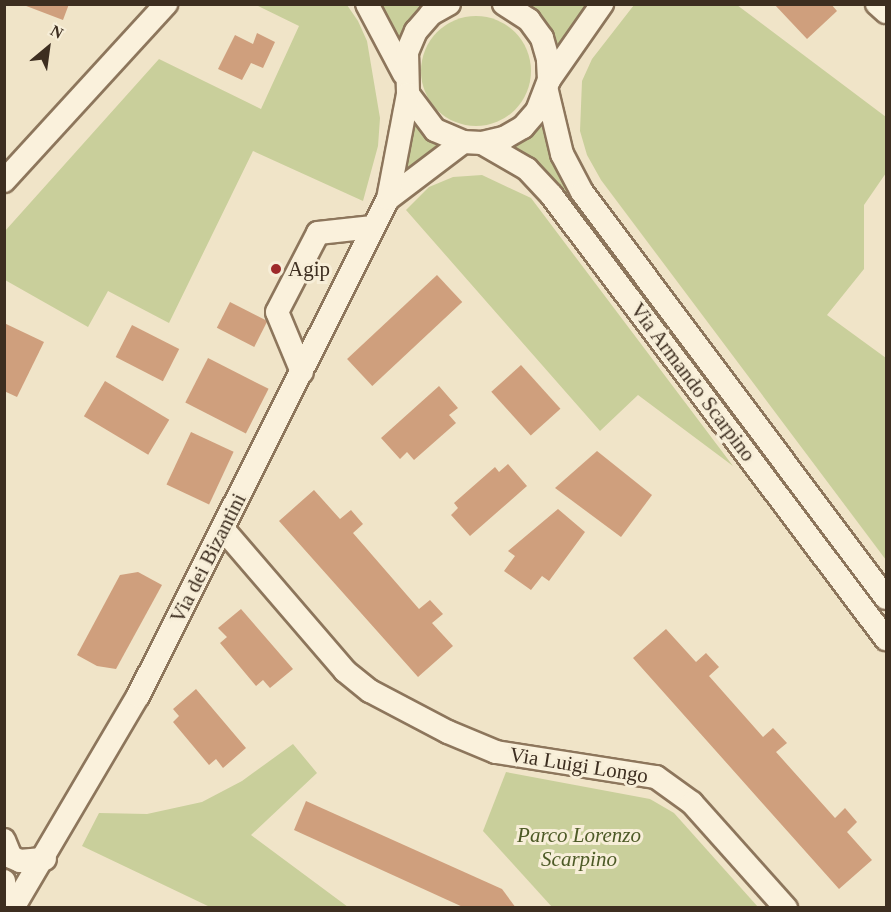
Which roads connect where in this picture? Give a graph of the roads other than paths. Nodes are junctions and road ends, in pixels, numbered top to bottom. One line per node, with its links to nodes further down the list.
1 (166, 4): 11 (street)
2 (367, 4): 8 (street, Via Armando Scarpino)
3 (449, 4): 8 (street, Via dei Bizantini)
4 (504, 4): 9 (street, Via Armando Scarpino)
5 (602, 4): 9 (street)
6 (877, 4): 7 (street)
7 (886, 12)
8 (406, 85): 10 (street, Via Armando Scarpino); 12 (street, Via dei Bizantini)
9 (548, 85): 10 (street); 16 (street, Via Armando Scarpino)
10 (473, 142): 12 (street, Via dei Bizantini); 17 (street, Via Armando Scarpino)
11 (4, 181)
12 (388, 200): 13 (street, Via dei Bizantini)
13 (373, 227): 14 (street, Via dei Bizantini); 14 (street)
14 (302, 372): 15 (street, Via dei Bizantini)
15 (223, 529): 19 (street, Via dei Bizantini); 23 (street, Via Luigi Longo)
16 (886, 598)
17 (886, 639)
18 (4, 840): 19 (street)
19 (45, 859): 22 (street, Via dei Bizantini)
20 (4, 881): 21 (street)
21 (7, 908)
22 (13, 908)
23 (786, 908)

